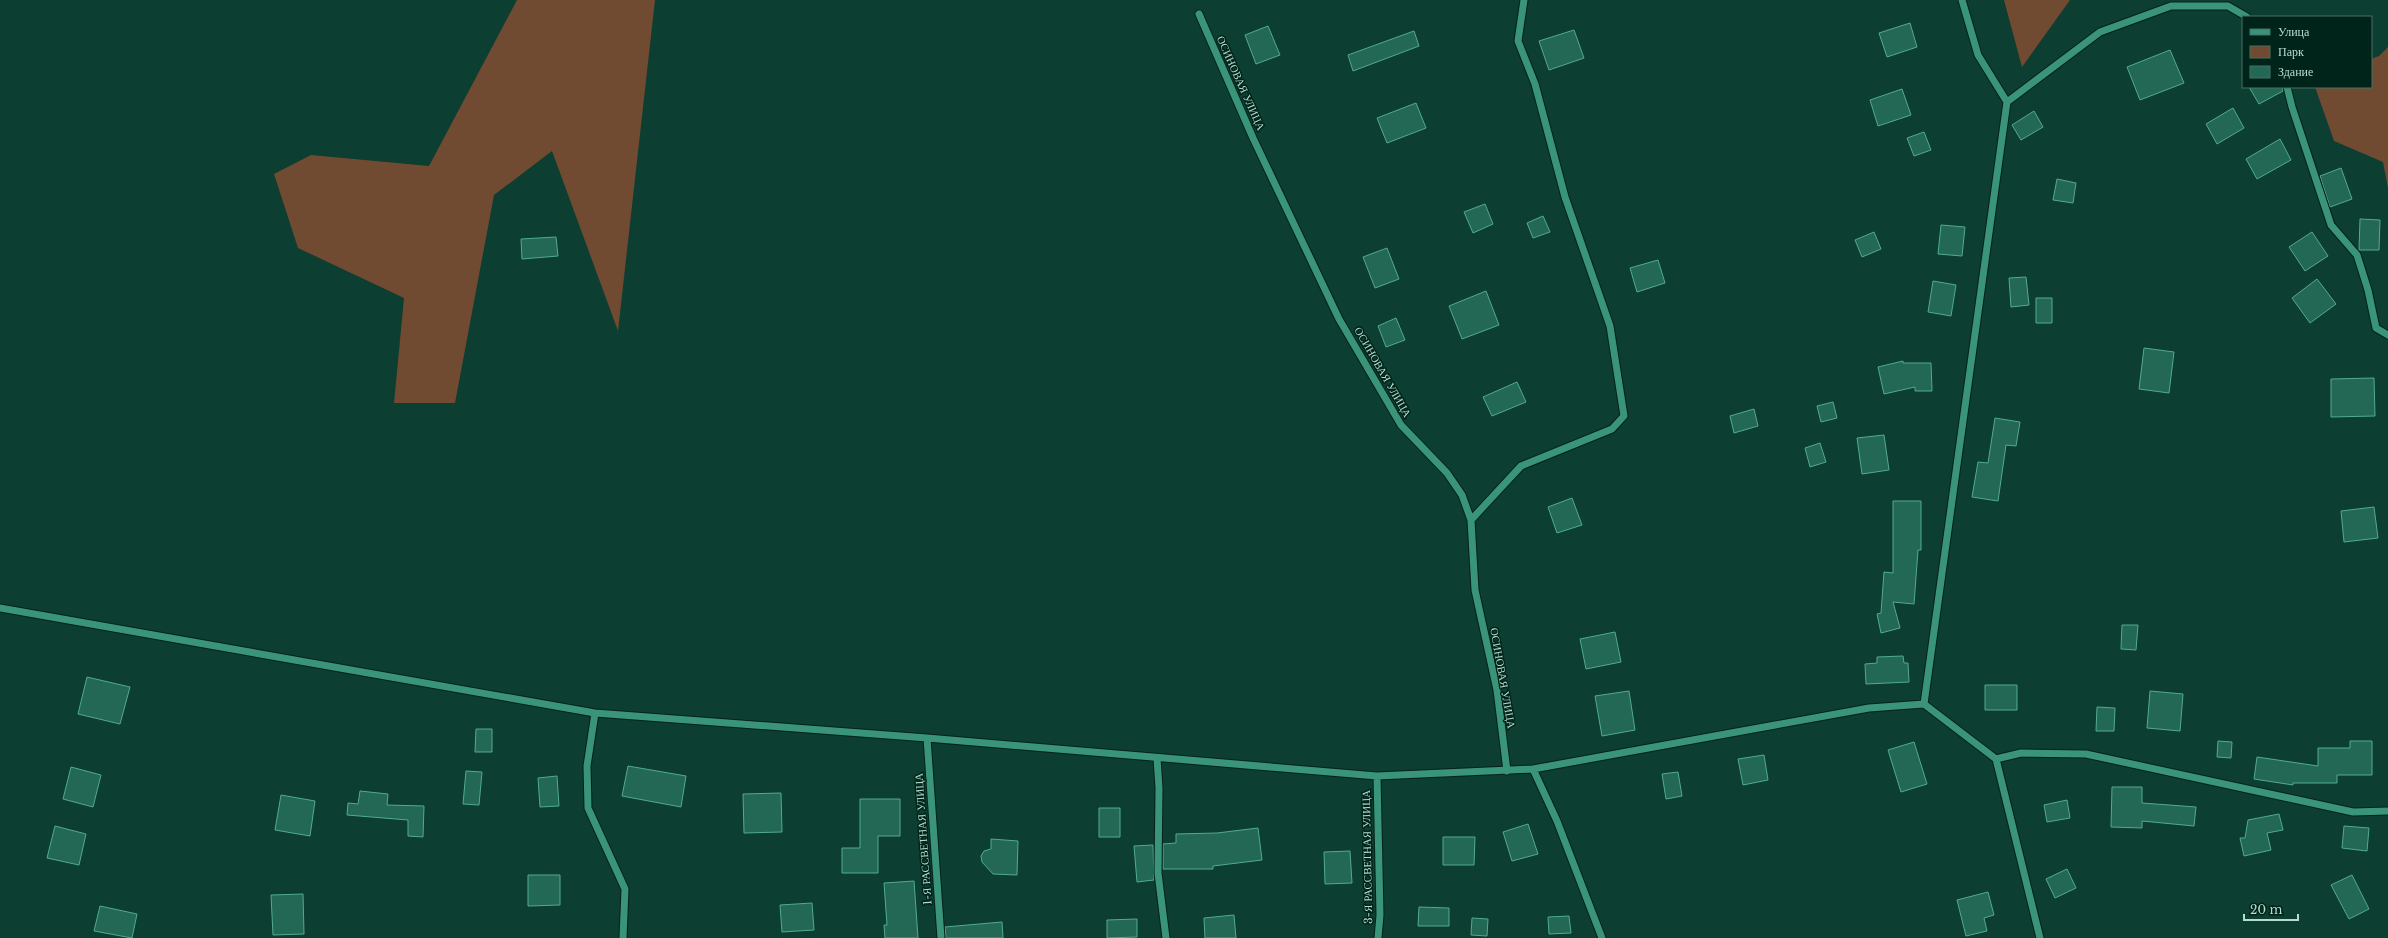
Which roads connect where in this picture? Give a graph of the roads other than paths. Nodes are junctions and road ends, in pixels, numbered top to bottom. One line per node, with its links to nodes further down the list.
1 (1524, 0): 8 (street)
2 (1962, 0): 6 (street)
3 (1199, 14): 8 (street, ОСИНОВАЯ УЛИЦА)
4 (2245, 16): 6 (street)
5 (2287, 88): 7 (street)
6 (2007, 102): 10 (street)
7 (2388, 335)
8 (1471, 520): 16 (street, ОСИНОВАЯ УЛИЦА)
9 (0, 608): 11 (street)
10 (1924, 704): 14 (street); 15 (street)
11 (595, 713): 12 (street); 19 (street)
12 (927, 738): 13 (street); 20 (street, 1-Я РАССВЕТНАЯ УЛИЦА)
13 (1157, 758): 17 (street); 21 (street)
14 (1996, 758): 18 (street); 24 (street)
15 (1533, 769): 16 (street); 23 (street)
16 (1507, 771): 17 (street)
17 (1377, 776): 22 (street, 3-Я РАССВЕТНАЯ УЛИЦА)
18 (2388, 811)
19 (622, 938)
20 (941, 938)
21 (1166, 938)
22 (1378, 938)
23 (1602, 938)
24 (2040, 938)

